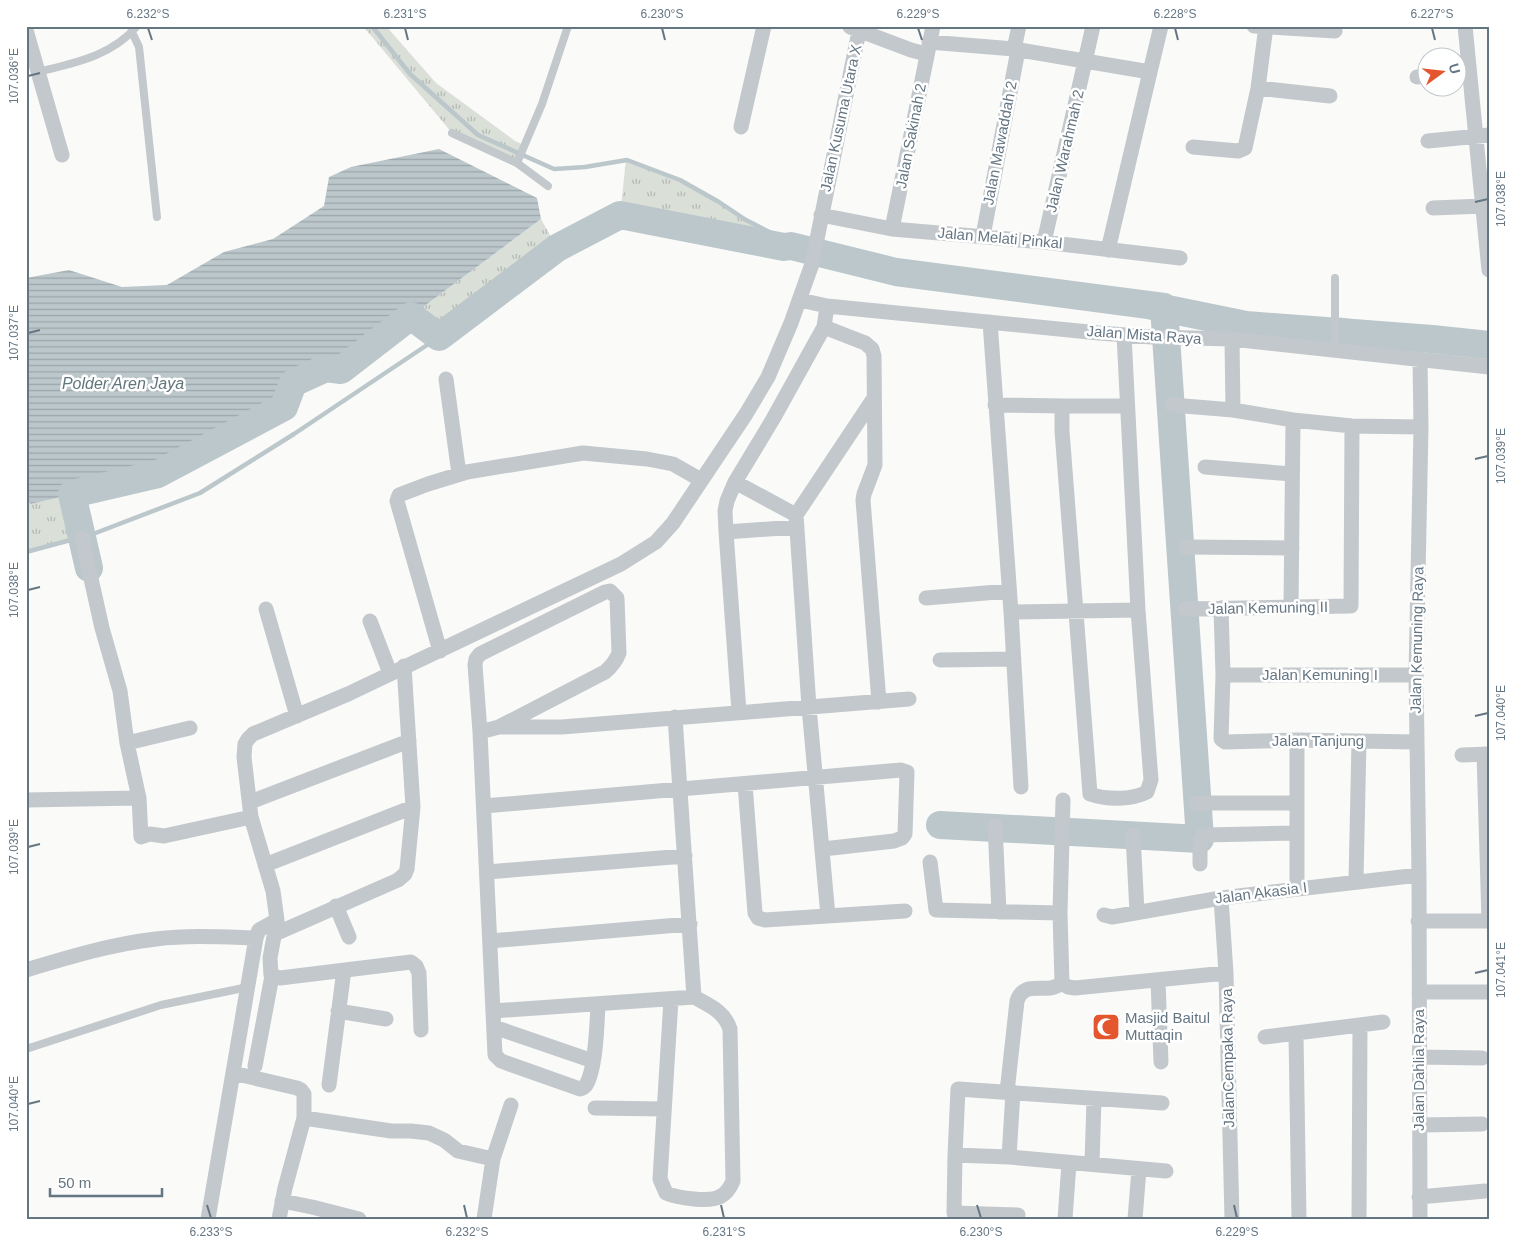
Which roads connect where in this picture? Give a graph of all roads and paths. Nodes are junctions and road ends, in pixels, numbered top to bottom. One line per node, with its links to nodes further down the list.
1 (568, 26): 28 (lane)
2 (764, 26): 22 (street)
3 (933, 26): 13 (street, Jalan Sakinah 2)
4 (1019, 26): 15 (street, Jalan Mawaddah 2)
5 (1094, 26): 16 (street, Jalan Warahmah 2)
6 (1160, 26): 18 (street)
7 (1465, 26): 14 (street)
8 (1262, 27): 12 (street); 20 (street)
9 (854, 28): 13 (street); 32 (street, Jalan Kusuma Utara X)
10 (135, 29): 17 (lane); 33 (lane)
11 (26, 30): 17 (street)
12 (1335, 31)
13 (928, 48): 15 (street); 34 (street, Jalan Sakinah 2)
14 (1465, 48)
15 (1016, 49): 16 (street); 35 (street, Jalan Mawaddah 2)
16 (1085, 61): 18 (street); 36 (street, Jalan Warahmah 2)
17 (38, 72): 27 (street)
18 (1150, 72): 37 (street)
19 (1468, 85): 24 (street)
20 (1258, 88): 21 (street); 26 (street)
21 (1330, 96)
22 (741, 127)
23 (452, 133): 28 (lane)
24 (1483, 135): 25 (street); 30 (street)
25 (1428, 141)
26 (1193, 147)
27 (62, 155)
28 (518, 160): 29 (lane)
29 (548, 186)
30 (1484, 206): 31 (street); 39 (street)
31 (1433, 208)
32 (820, 215): 34 (street, Jalan Melati Pinkal); 41 (street, Jalan Kusuma Utara X)
33 (156, 217)
34 (892, 229): 35 (street, Jalan Melati Pinkal)
35 (983, 236): 36 (street, Jalan Melati Pinkal)
36 (1044, 242): 37 (street, Jalan Melati Pinkal)
37 (1108, 250): 38 (street, Jalan Melati Pinkal)
38 (1180, 258)
39 (1489, 270)
40 (1336, 278): 47 (lane)
41 (800, 300): 42 (street, Jalan Mista Raya); 63 (street, Jalan Kusuma Utara X)
42 (827, 306): 43 (street, Jalan Mista Raya); 44 (street)
43 (990, 322): 45 (street, Jalan Mista Raya); 53 (street)
44 (824, 327): 51 (street); 64 (street)
45 (1124, 335): 46 (street, Jalan Mista Raya); 55 (street)
46 (1232, 339): 47 (street, Jalan Mista Raya); 56 (street)
47 (1336, 350): 48 (street, Jalan Mista Raya)
48 (1420, 359): 49 (street, Jalan Mista Raya); 59 (street, Jalan Kemuning Raya)
49 (1489, 367)
50 (446, 379): 61 (street)
51 (874, 398): 65 (street); 88 (street)
52 (1172, 404): 56 (street)
53 (996, 405): 54 (street); 70 (street)
54 (1062, 406): 55 (street); 77 (street)
55 (1127, 406): 75 (street)
56 (1233, 410): 57 (street)
57 (1293, 420): 58 (street); 62 (street)
58 (1352, 426): 59 (street); 72 (street, Jalan Kemuning II)
59 (1421, 427): 86 (street, Jalan Kemuning Raya)
60 (1205, 467): 62 (street)
61 (459, 474): 63 (street); 80 (street)
62 (1292, 474): 69 (street)
63 (700, 480): 80 (street, Jalan Kusuma Utara X)
64 (735, 482): 65 (street); 66 (street)
65 (796, 521): 66 (street); 89 (street)
66 (726, 532): 90 (street)
67 (82, 538): 100 (street)
68 (1185, 546): 69 (street)
69 (1292, 548): 72 (street)
70 (1009, 591): 71 (street); 78 (street)
71 (926, 598)
72 (1291, 606): 73 (street, Jalan Kemuning II)
73 (1221, 608): 76 (street, Jalan Kemuning II); 85 (street)
74 (266, 609): 91 (street)
75 (1138, 610): 77 (street); 77 (street)
76 (1185, 610)
77 (1075, 611): 78 (street)
78 (1011, 612): 81 (street)
79 (370, 621): 84 (street)
80 (440, 651): 83 (street, Jalan Kusuma Utara X)
81 (1014, 659): 82 (street); 105 (street)
82 (940, 660)
83 (404, 666): 84 (street, Jalan Kusuma Utara X); 97 (street)
84 (390, 673): 91 (street, Jalan Kusuma Utara X)
85 (1223, 675): 86 (street, Jalan Kemuning I); 96 (street, Jalan Tanjung)
86 (1416, 675): 99 (street, Jalan Kemuning Raya)
87 (908, 699): 88 (street)
88 (879, 702): 89 (street)
89 (810, 707): 90 (street); 103 (street)
90 (739, 712): 92 (street)
91 (297, 716): 114 (street, Jalan Kusuma Utara X)
92 (675, 718): 93 (street); 106 (street)
93 (499, 727): 95 (street); 95 (street)
94 (190, 728): 100 (street)
95 (480, 732): 112 (street)
96 (1297, 740): 98 (street, Jalan Tanjung); 111 (street)
97 (409, 741): 113 (street); 114 (street)
98 (1359, 741): 99 (street, Jalan Tanjung); 125 (street)
99 (1416, 742): 124 (street, Jalan Kemuning Raya)
100 (127, 743): 107 (street)
101 (1486, 754): 102 (street); 135 (street)
102 (1462, 755)
103 (816, 776): 104 (street); 118 (street); 118 (street)
104 (745, 784): 106 (street); 134 (street)
105 (1021, 787)
106 (680, 789): 112 (street); 119 (street)
107 (139, 798): 108 (street); 114 (street)
108 (26, 800)
109 (1063, 800): 132 (street)
110 (1196, 803): 111 (street)
111 (1297, 803): 116 (street)
112 (484, 806): 123 (street)
113 (413, 807): 122 (street); 128 (street)
114 (250, 810): 122 (street, Jalan Kusuma Utara X)
115 (995, 825): 130 (street)
116 (1297, 833): 121 (street); 126 (street)
117 (1133, 835): 131 (street)
118 (823, 849): 134 (street)
119 (685, 856): 123 (street); 137 (street)
120 (930, 862): 130 (street)
121 (1200, 864)
122 (265, 865): 138 (street, Jalan Kusuma Utara X)
123 (487, 872): 141 (street)
124 (1419, 875): 125 (street, Jalan Akasia I); 136 (street, Jalan Kemuning Raya)
125 (1356, 881): 126 (street, Jalan Akasia I)
126 (1297, 888): 127 (street, Jalan Akasia I)
127 (1221, 898): 131 (street, Jalan Akasia I); 144 (street, JalanCempaka Raya)
128 (336, 906): 138 (street); 139 (street)
129 (905, 911): 134 (street)
130 (999, 912): 132 (street)
131 (1136, 912): 133 (street, Jalan Akasia I)
132 (1060, 913): 147 (street)
133 (1104, 915)
134 (828, 916)
135 (1489, 920): 136 (street)
136 (1418, 921): 149 (street, Jalan Dahlia Raya)
137 (690, 924): 141 (street); 151 (street)
138 (276, 927): 140 (street); 145 (street, Jalan Kusuma Utara X)
139 (349, 937)
140 (256, 938): 142 (street); 148 (street)
141 (490, 941): 155 (street)
142 (26, 970)
143 (344, 970): 145 (street); 154 (street); 160 (street)
144 (1226, 973): 146 (street); 198 (street, JalanCempaka Raya)
145 (272, 976): 168 (street, Jalan Kusuma Utara X)
146 (1158, 980): 147 (street); 167 (street)
147 (1062, 983): 171 (street)
148 (248, 987): 163 (lane); 169 (street)
149 (1419, 992): 150 (street); 164 (street, Jalan Dahlia Raya)
150 (1489, 992)
151 (694, 997): 152 (street); 176 (street)
152 (671, 999): 153 (street); 176 (street)
153 (598, 1004): 155 (street); 166 (street)
154 (338, 1010): 156 (street); 170 (street)
155 (493, 1011): 159 (street)
156 (386, 1019)
157 (1383, 1022): 158 (street)
158 (1360, 1025): 161 (street); 200 (street)
159 (494, 1027): 166 (street); 166 (street)
160 (421, 1030)
161 (1296, 1034): 162 (street); 199 (street)
162 (1265, 1037)
163 (26, 1048)
164 (1419, 1057): 165 (street); 179 (street, Jalan Dahlia Raya)
165 (1482, 1058)
166 (593, 1061)
167 (1161, 1062)
168 (255, 1066)
169 (233, 1073): 177 (street); 192 (street)
170 (329, 1085)
171 (1010, 1092): 172 (street); 180 (street); 181 (street)
172 (1094, 1099): 173 (street); 184 (street)
173 (1162, 1104)
174 (511, 1105): 182 (street)
175 (595, 1108): 176 (street)
176 (664, 1109)
177 (304, 1118): 182 (street); 189 (street)
178 (1482, 1124): 179 (street)
179 (1420, 1125): 188 (street, Jalan Dahlia Raya)
180 (955, 1155): 181 (street); 191 (street)
181 (1009, 1157): 183 (street)
182 (493, 1159): 195 (street)
183 (1069, 1162): 184 (street); 196 (street)
184 (1092, 1164): 185 (street)
185 (1139, 1169): 186 (street); 197 (street)
186 (1166, 1171)
187 (1484, 1191): 188 (street)
188 (1420, 1197): 201 (street, Jalan Dahlia Raya)
189 (282, 1201): 190 (street); 193 (street)
190 (322, 1214): 194 (street)
191 (1018, 1216)
192 (208, 1219)
193 (279, 1219)
194 (359, 1219)
195 (484, 1219)
196 (1065, 1219)
197 (1135, 1219)
198 (1232, 1219)
199 (1299, 1219)
200 (1359, 1219)
201 (1420, 1219)

